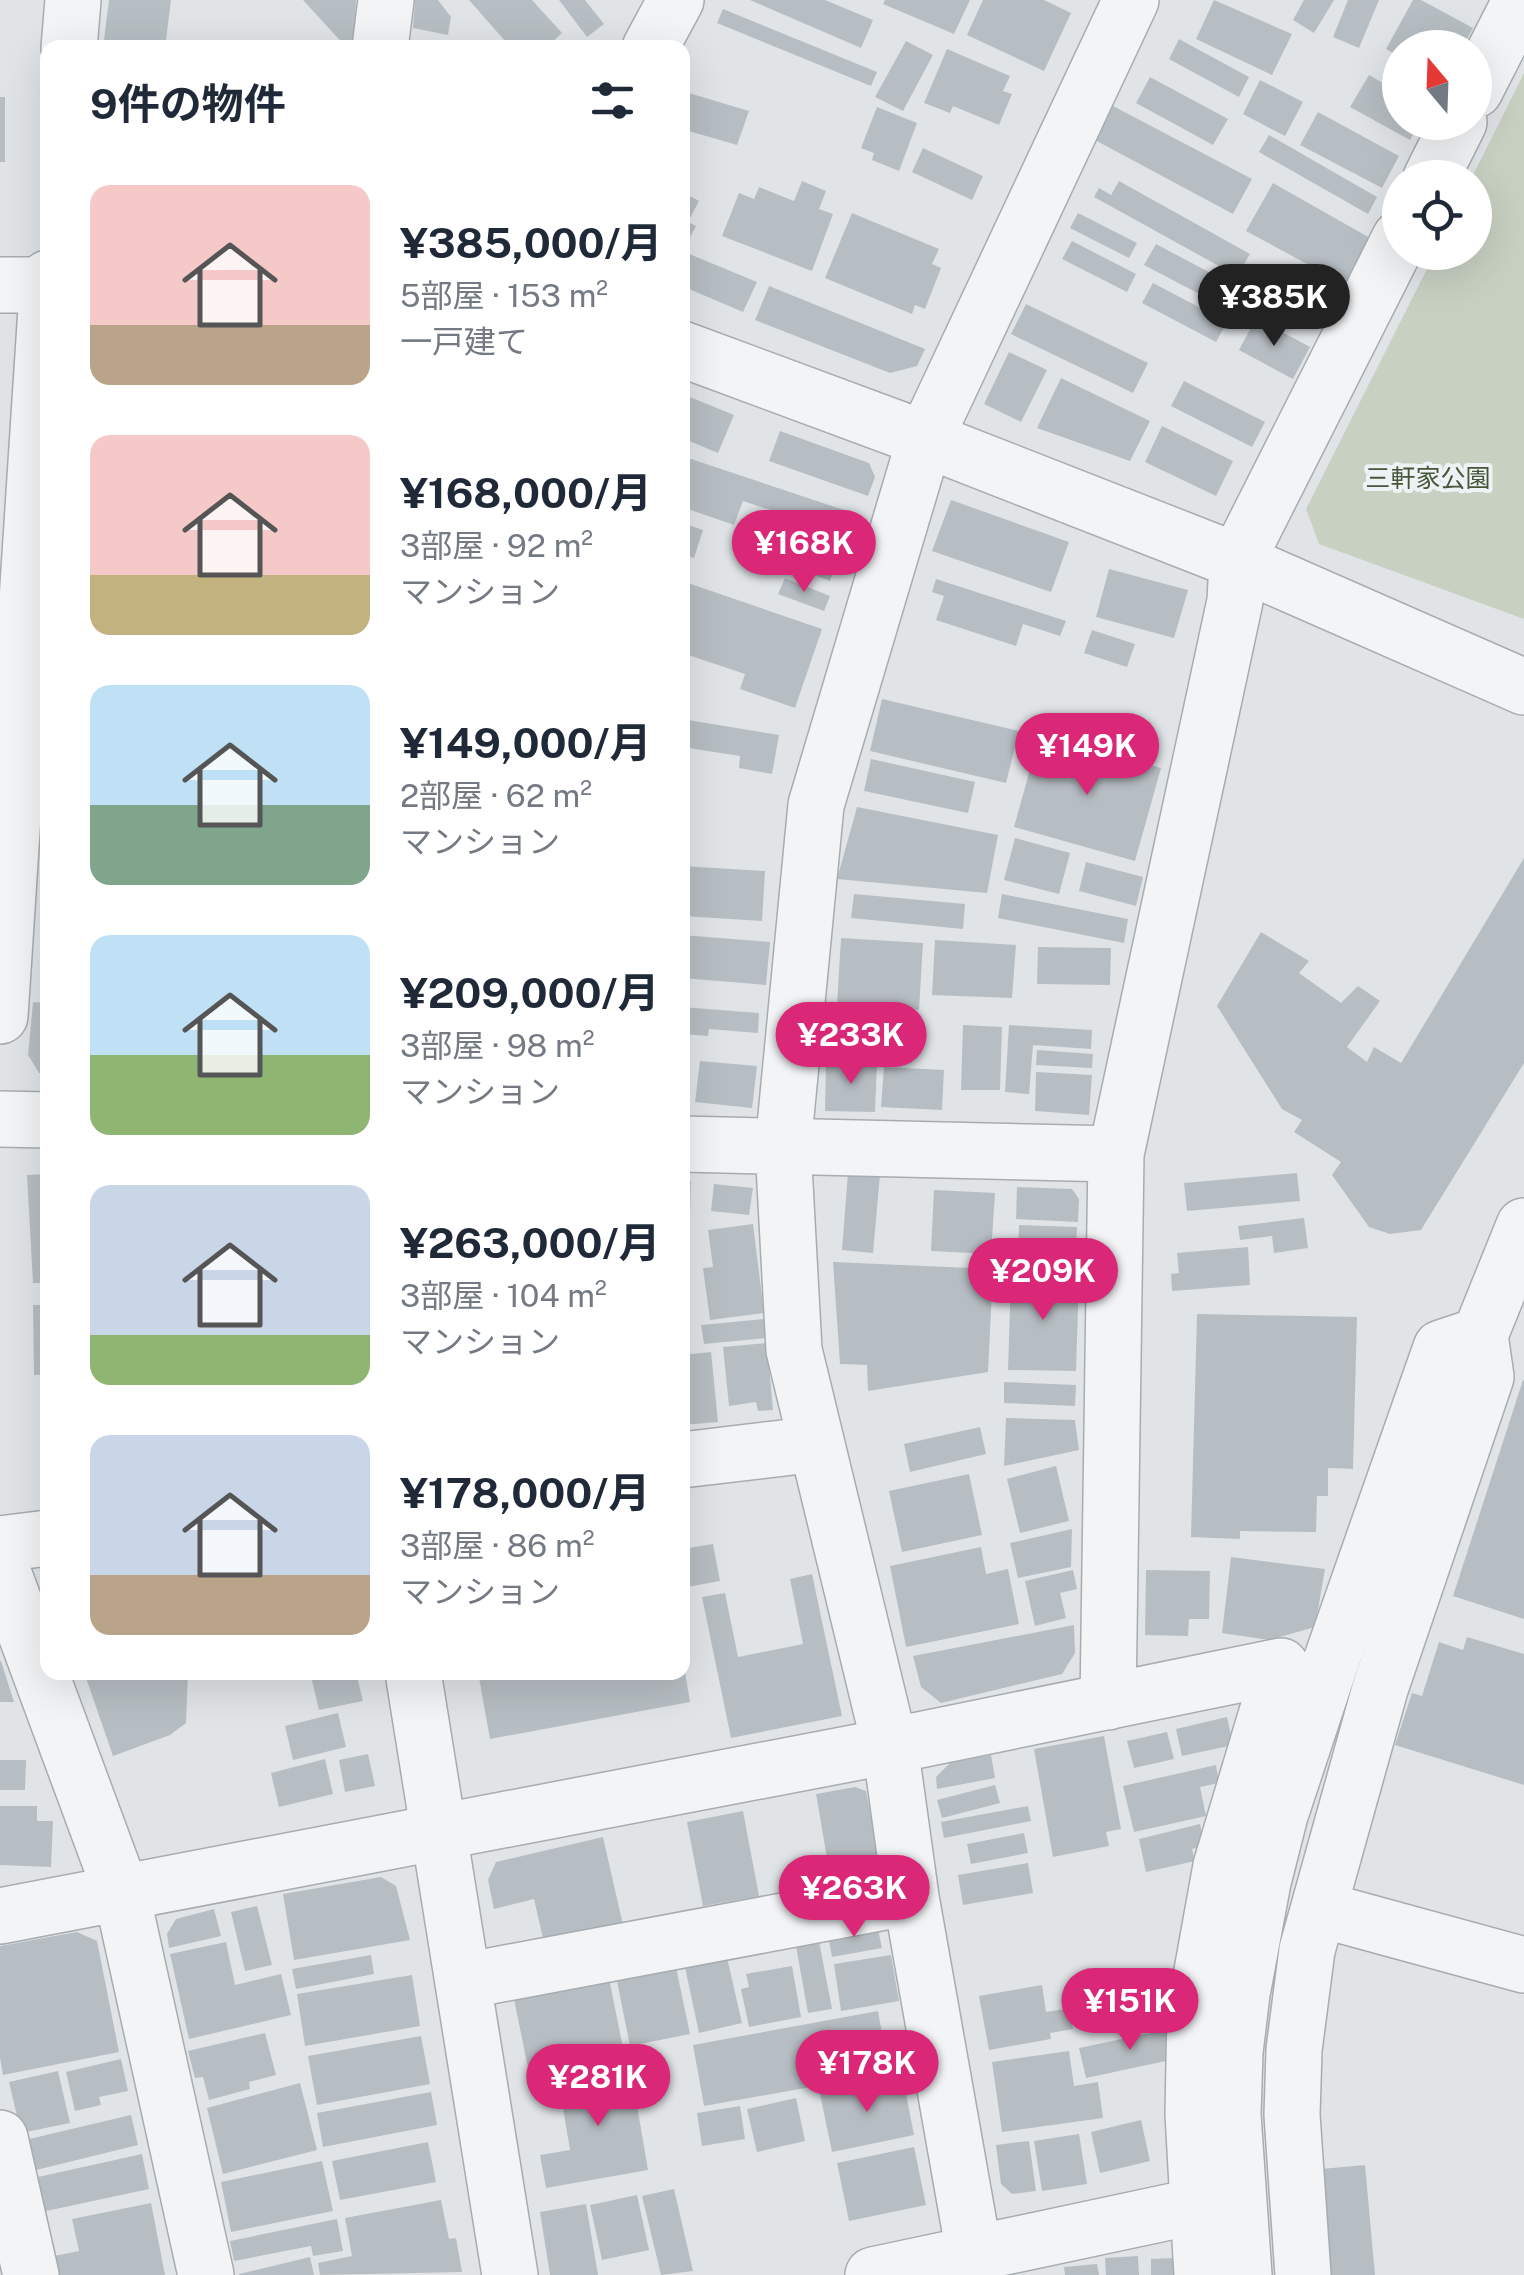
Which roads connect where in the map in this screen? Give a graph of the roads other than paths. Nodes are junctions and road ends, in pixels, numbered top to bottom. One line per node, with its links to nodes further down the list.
1 (73, 0): 6 (street)
2 (386, 0): 7 (street)
3 (676, 0): 8 (street)
4 (1131, 0): 15 (street)
5 (1521, 0): 9 (street)
6 (70, 40)
7 (381, 40)
8 (654, 40)
9 (1492, 57)
10 (1384, 270): 16 (street)
11 (40, 282): 12 (street)
12 (0, 285)
13 (690, 352): 15 (street)
14 (40, 391): 18 (street)
15 (925, 439): 16 (street); 22 (street)
16 (1237, 561): 17 (street); 23 (street)
17 (1524, 687)
18 (0, 1016)
19 (0, 1118): 20 (street)
20 (40, 1120)
21 (690, 1144): 22 (street)
22 (783, 1147): 23 (street); 26 (street)
23 (1116, 1154): 34 (street)
24 (1524, 1226): 25 (street)
25 (1480, 1335): 39 (street); 51 (street)
26 (817, 1444): 27 (street); 35 (street)
27 (690, 1459)
28 (40, 1539): 29 (street)
29 (0, 1544)
30 (0, 1564): 31 (street)
31 (40, 1672)
32 (43, 1680): 37 (street)
33 (414, 1680): 36 (street)
34 (1108, 1702): 35 (street); 44 (street)
35 (890, 1746): 36 (street); 38 (street)
36 (440, 1833): 37 (street); 42 (street)
37 (121, 1892): 40 (street); 47 (street)
38 (912, 1897): 42 (street); 45 (street)
39 (1320, 1909): 41 (street); 52 (street)
40 (0, 1916)
41 (1524, 1964)
42 (464, 1981): 48 (street)
43 (0, 2138): 46 (street)
44 (1197, 2206): 45 (street); 50 (street)
45 (976, 2264): 49 (street)
46 (30, 2275)
47 (206, 2275)
48 (510, 2275)
49 (873, 2275)
50 (1202, 2275)
51 (1244, 2275)
52 (1304, 2275)

